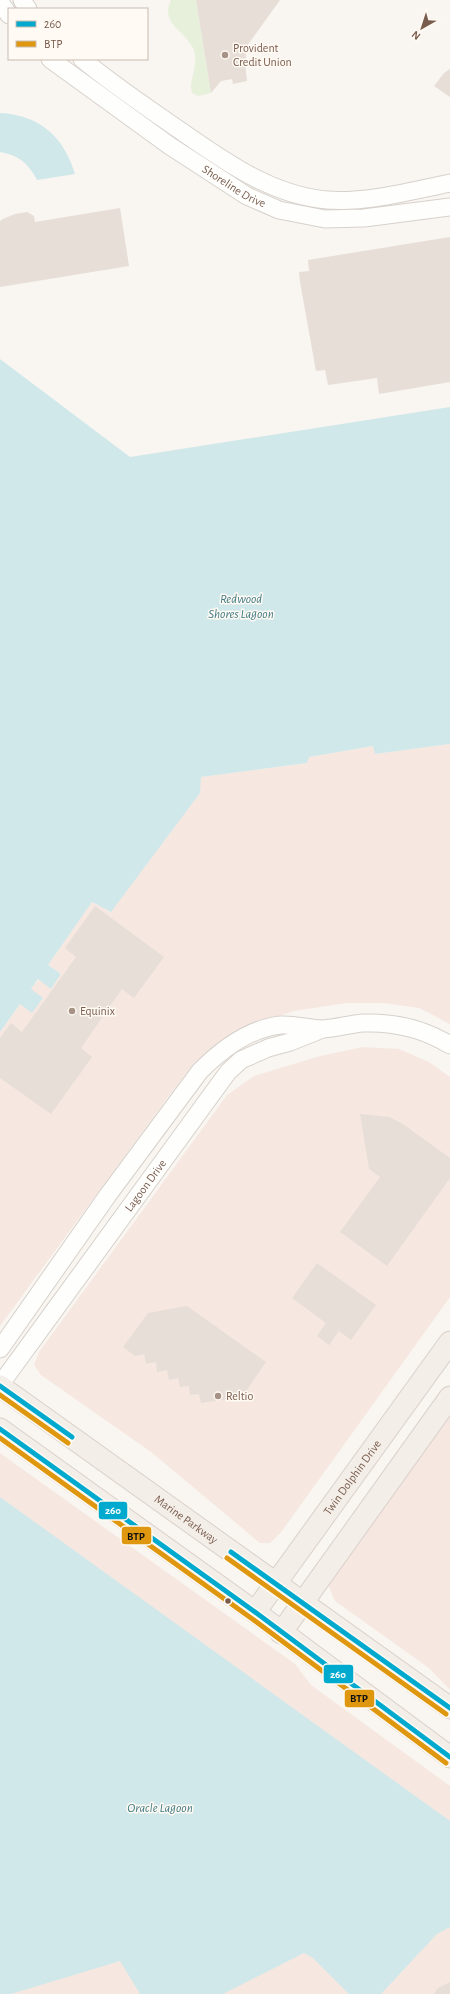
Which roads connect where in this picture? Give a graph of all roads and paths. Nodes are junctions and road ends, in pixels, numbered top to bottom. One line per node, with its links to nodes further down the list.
1 (0, 2): 2 (street)
2 (8, 14)
3 (51, 60): 6 (street, Shoreline Drive)
4 (83, 60): 5 (street, Shoreline Drive)
5 (450, 183)
6 (450, 207)
7 (323, 1029): 8 (street, Lagoon Drive); 10 (street, Lagoon Drive); 11 (street, Lagoon Drive)
8 (450, 1044)
9 (450, 1342): 14 (main road, Twin Dolphin Drive)
10 (0, 1349)
11 (0, 1386): 14 (main road, Marine Parkway)
12 (450, 1397): 15 (main road)
13 (0, 1430): 16 (main road)
14 (276, 1584): 15 (main road, Marine Parkway); 16 (main road, Twin Dolphin Drive)
15 (302, 1603): 17 (main road); 18 (main road, Marine Parkway)
16 (255, 1612): 17 (main road)
17 (281, 1633): 19 (main road)
18 (450, 1708)
19 (450, 1756)

